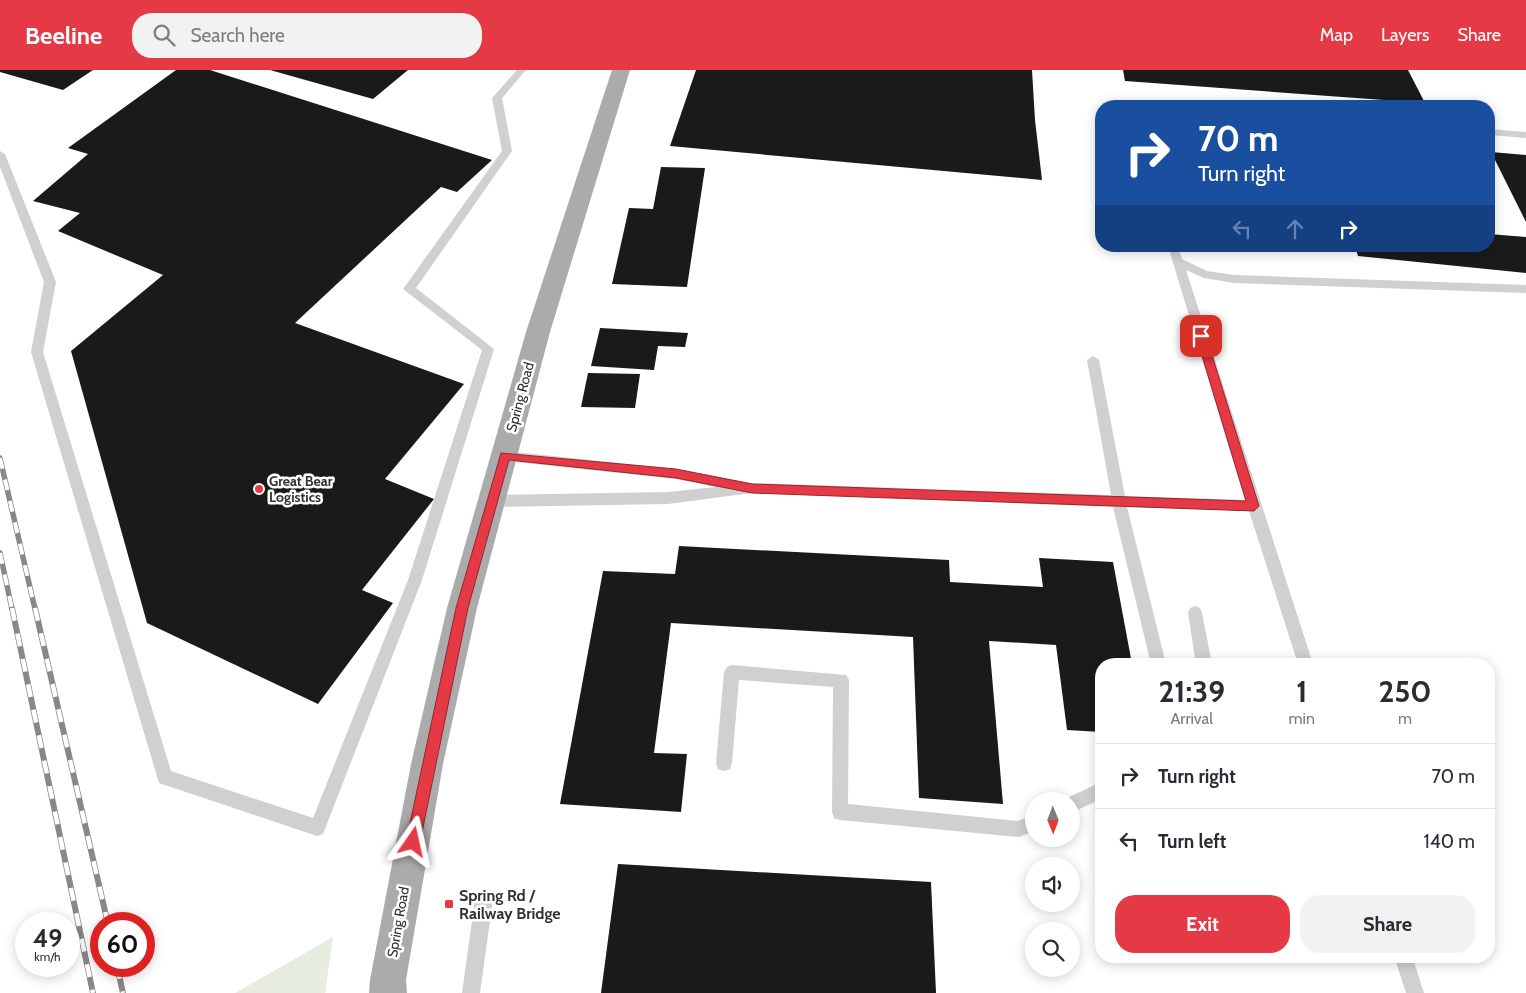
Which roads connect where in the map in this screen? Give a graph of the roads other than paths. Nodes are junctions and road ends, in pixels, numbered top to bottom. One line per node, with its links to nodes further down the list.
1 (522, 70): 5 (lane)
2 (621, 70): 10 (main road, Spring Road)
3 (1495, 132): 4 (lane)
4 (1526, 135)
5 (0, 154)
6 (1175, 252): 7 (lane)
7 (1178, 261): 8 (lane); 14 (lane)
8 (1526, 289)
9 (1093, 360): 13 (lane)
10 (505, 456): 11 (lane); 12 (main road, Spring Road)
11 (752, 488): 12 (lane); 13 (lane)
12 (493, 501): 25 (main road, Spring Road)
13 (1119, 502): 14 (lane); 16 (lane)
14 (1254, 506): 18 (lane)
15 (1195, 613): 17 (lane)
16 (1158, 658)
17 (1203, 658)
18 (1304, 658)
19 (724, 763): 22 (lane)
20 (1095, 793): 21 (lane)
21 (1080, 800)
22 (1025, 826)
23 (484, 899): 26 (lane)
24 (1405, 963): 27 (lane)
25 (388, 993)
26 (470, 993)
27 (1415, 993)

